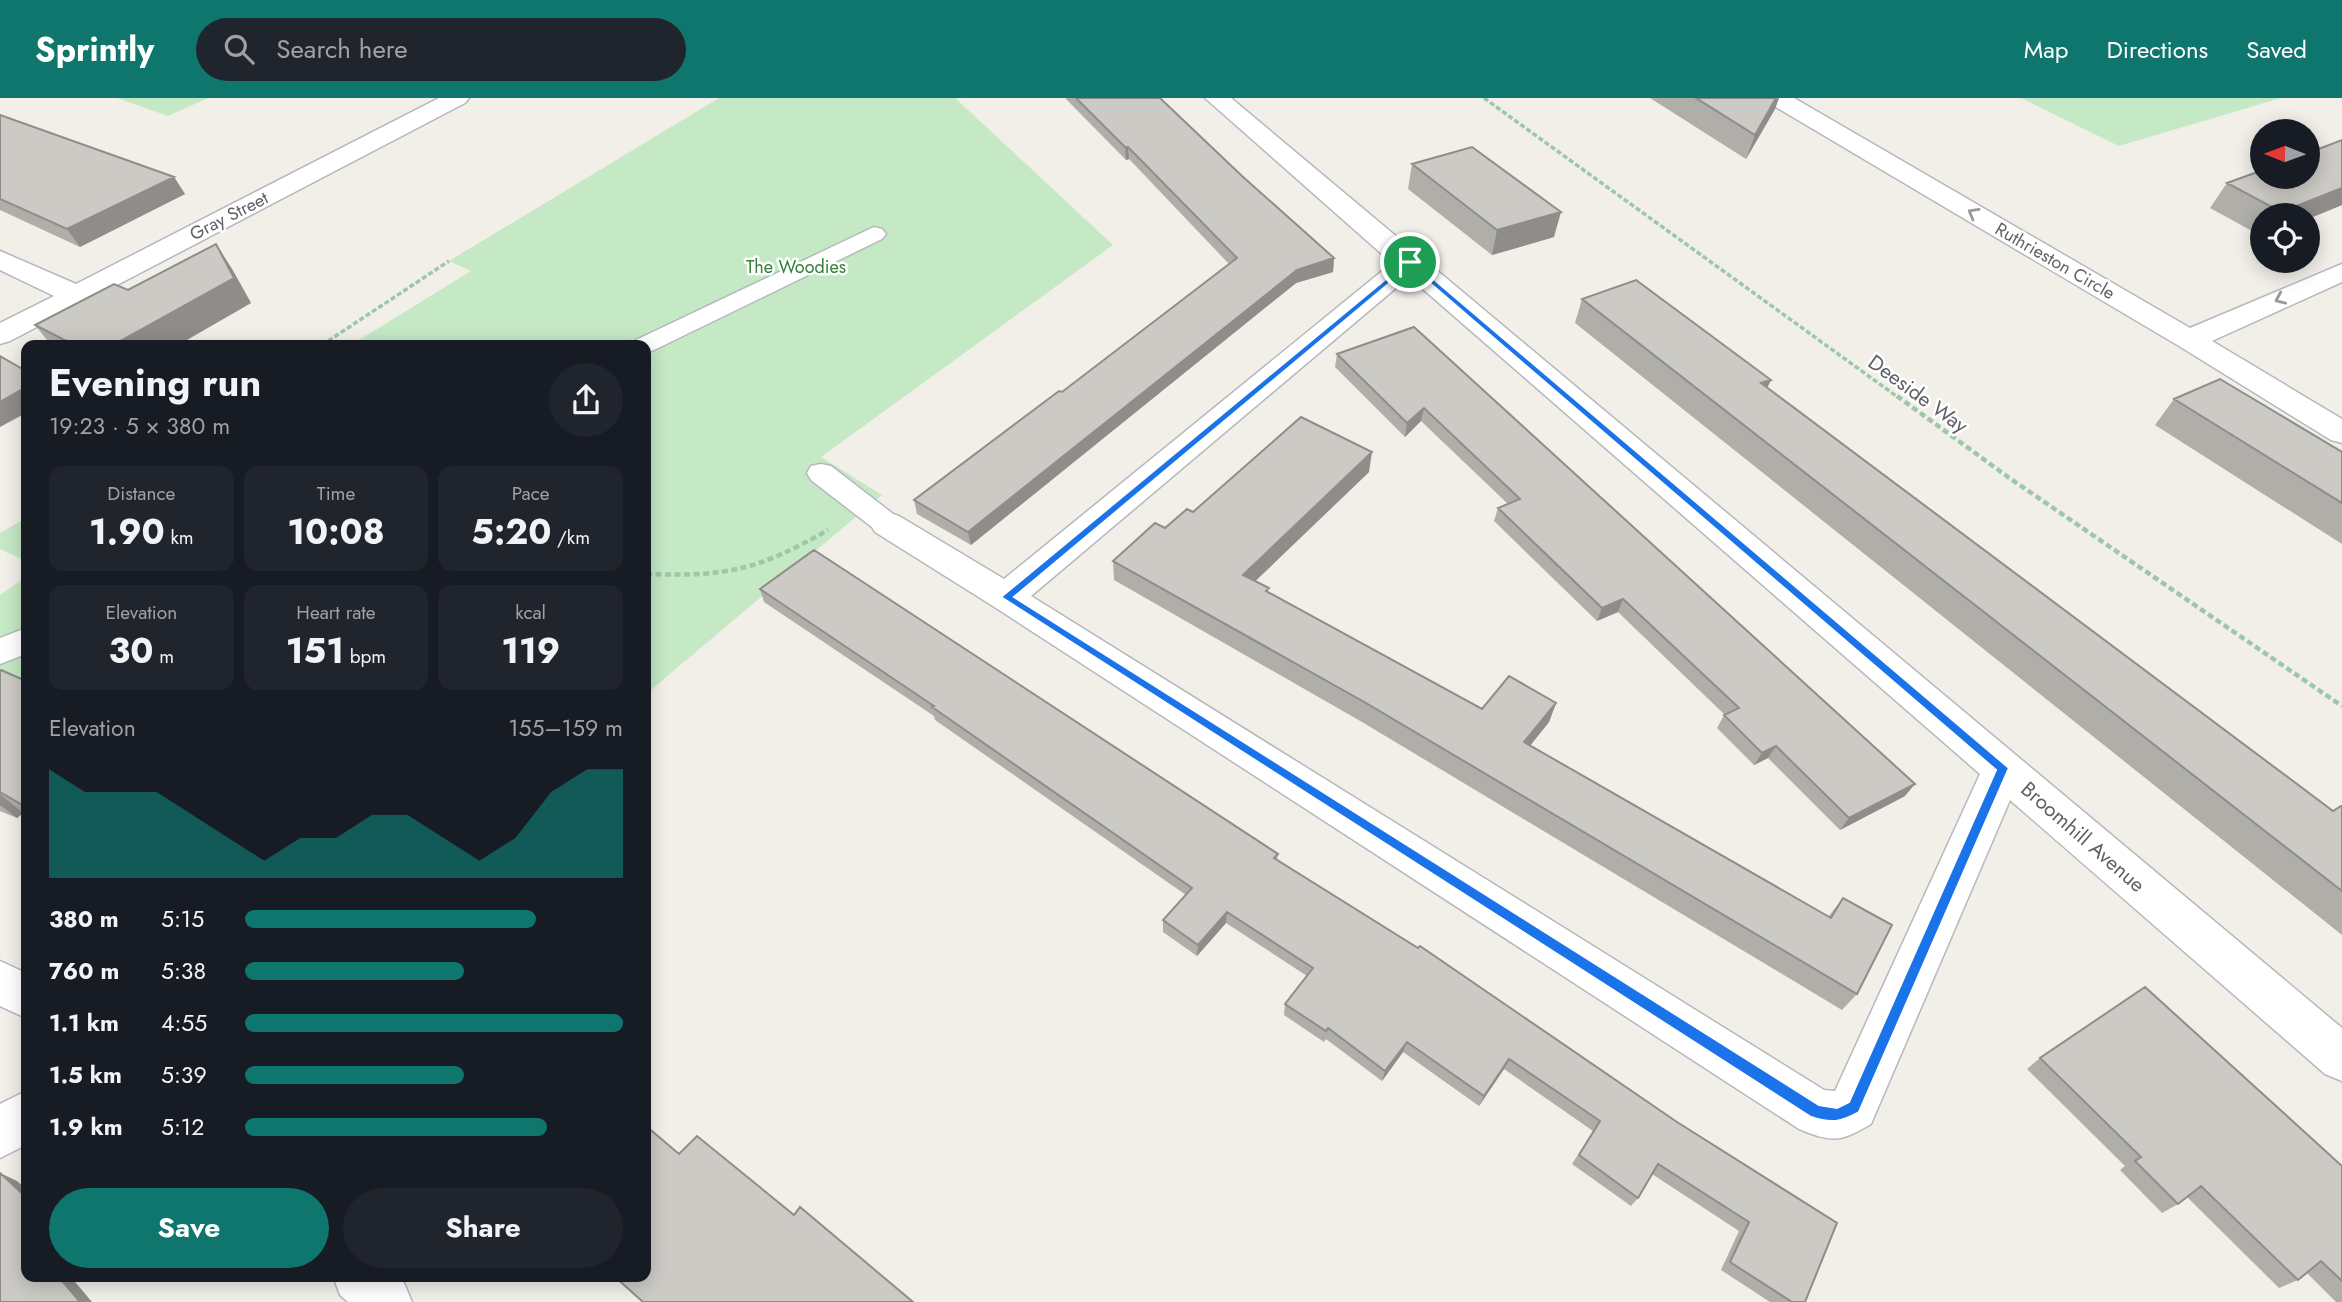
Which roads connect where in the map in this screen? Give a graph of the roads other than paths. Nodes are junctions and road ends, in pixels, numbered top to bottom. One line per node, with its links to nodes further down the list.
1 (457, 98): 8 (street, Gray Street)
2 (1217, 98): 6 (street, Broomhill Avenue)
3 (1777, 98): 10 (street, Ruthrieston Circle, one-way to 3)
4 (874, 234): 11 (lane)
5 (0, 260): 8 (street)
6 (1410, 262): 15 (street); 18 (street, Broomhill Avenue)
7 (2342, 272): 10 (street, one-way to 10)
8 (78, 296): 9 (street, Gray Street)
9 (0, 335)
10 (2189, 340): 12 (street, Ruthrieston Circle)
11 (651, 342)
12 (2342, 433)
13 (821, 473): 14 (lane)
14 (887, 524): 15 (street)
15 (1006, 597): 18 (street)
16 (21, 642): 17 (lane)
17 (0, 652)
18 (2003, 768): 21 (street, Broomhill Avenue)
19 (0, 982): 20 (street)
20 (21, 995)
21 (2342, 1058)
22 (21, 1119): 23 (street)
23 (0, 1135)
24 (365, 1282): 25 (street)
25 (385, 1302)

